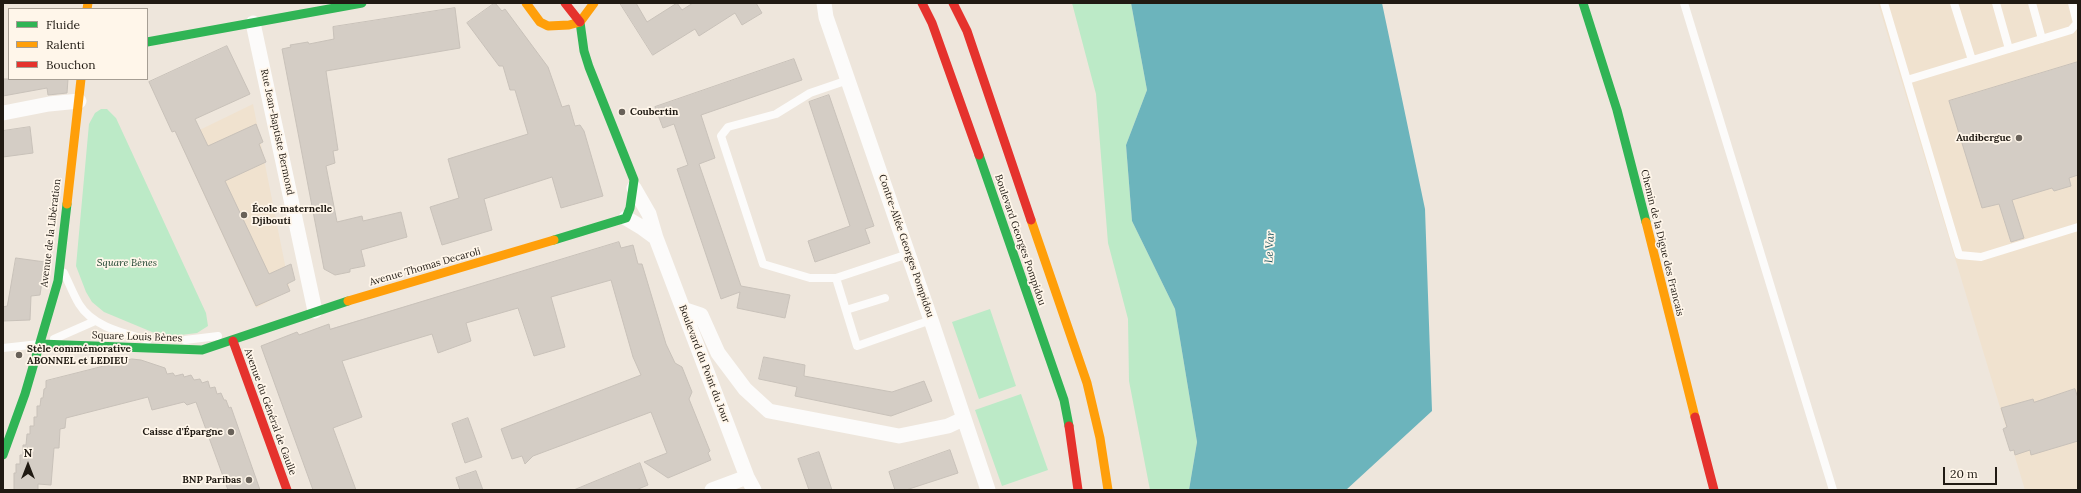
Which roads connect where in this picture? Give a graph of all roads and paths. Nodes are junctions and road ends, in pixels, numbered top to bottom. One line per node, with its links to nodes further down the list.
1 (362, 3): 17 (main road)
2 (526, 3): 16 (main road)
3 (565, 3): 16 (main road)
4 (594, 3): 16 (main road)
5 (819, 3): 15 (street, Contre-Allée Georges Pompidou)
6 (922, 3): 50 (main road, Boulevard Georges Pompidou)
7 (953, 3): 51 (main road, Boulevard Georges Pompidou)
8 (1583, 3): 52 (main road, Chemin de la Digue des Francais)
9 (1684, 3): 53 (lane)
10 (1884, 3): 25 (lane)
11 (1954, 3): 22 (lane)
12 (1996, 3): 21 (lane)
13 (2032, 3): 19 (lane)
14 (2072, 3): 18 (lane)
15 (825, 10): 24 (street, Contre-Allée Georges Pompidou)
16 (580, 22): 28 (main road, Boulevard du Point du Jour)
17 (253, 23): 20 (main road); 38 (street, Rue Jean-Baptiste Bermond)
18 (2078, 23): 19 (lane)
19 (2042, 39): 21 (lane)
20 (148, 42)
21 (2009, 49): 22 (lane)
22 (1972, 60): 25 (lane)
23 (81, 80): 26 (main road, Avenue de la Libération)
24 (848, 80): 32 (street, Contre-Allée Georges Pompidou); 34 (lane)
25 (1907, 80): 30 (lane)
26 (79, 101): 27 (street); 33 (main road, Avenue de la Libération)
27 (3, 113)
28 (634, 188): 29 (main road, Boulevard du Point du Jour); 31 (street, Boulevard du Point du Jour)
29 (626, 218): 31 (street); 38 (main road, Avenue Thomas Decaroli)
30 (2078, 228)
31 (656, 238): 36 (street, Boulevard du Point du Jour)
32 (908, 254): 34 (lane); 39 (street, Contre-Allée Georges Pompidou)
33 (59, 263): 40 (lane); 42 (main road, Avenue de la Libération)
34 (836, 278): 37 (lane)
35 (885, 298): 37 (lane)
36 (683, 309): 44 (street); 46 (street, Boulevard du Point du Jour)
37 (846, 310): 39 (lane)
38 (315, 311): 41 (main road, Avenue Thomas Decaroli)
39 (931, 320): 44 (street, Contre-Allée Georges Pompidou)
40 (95, 321): 41 (lane); 42 (lane)
41 (233, 341): 42 (main road, Square Louis Bènes); 47 (main road, Avenue du Général de Gaulle)
42 (40, 344): 43 (lane); 45 (main road, Avenue de la Libération)
43 (3, 348)
44 (963, 420): 49 (street, Contre-Allée Georges Pompidou)
45 (3, 455)
46 (750, 483): 48 (street)
47 (287, 490)
48 (712, 490)
49 (988, 490)
50 (1078, 490)
51 (1108, 490)
52 (1714, 490)
53 (1833, 490)

